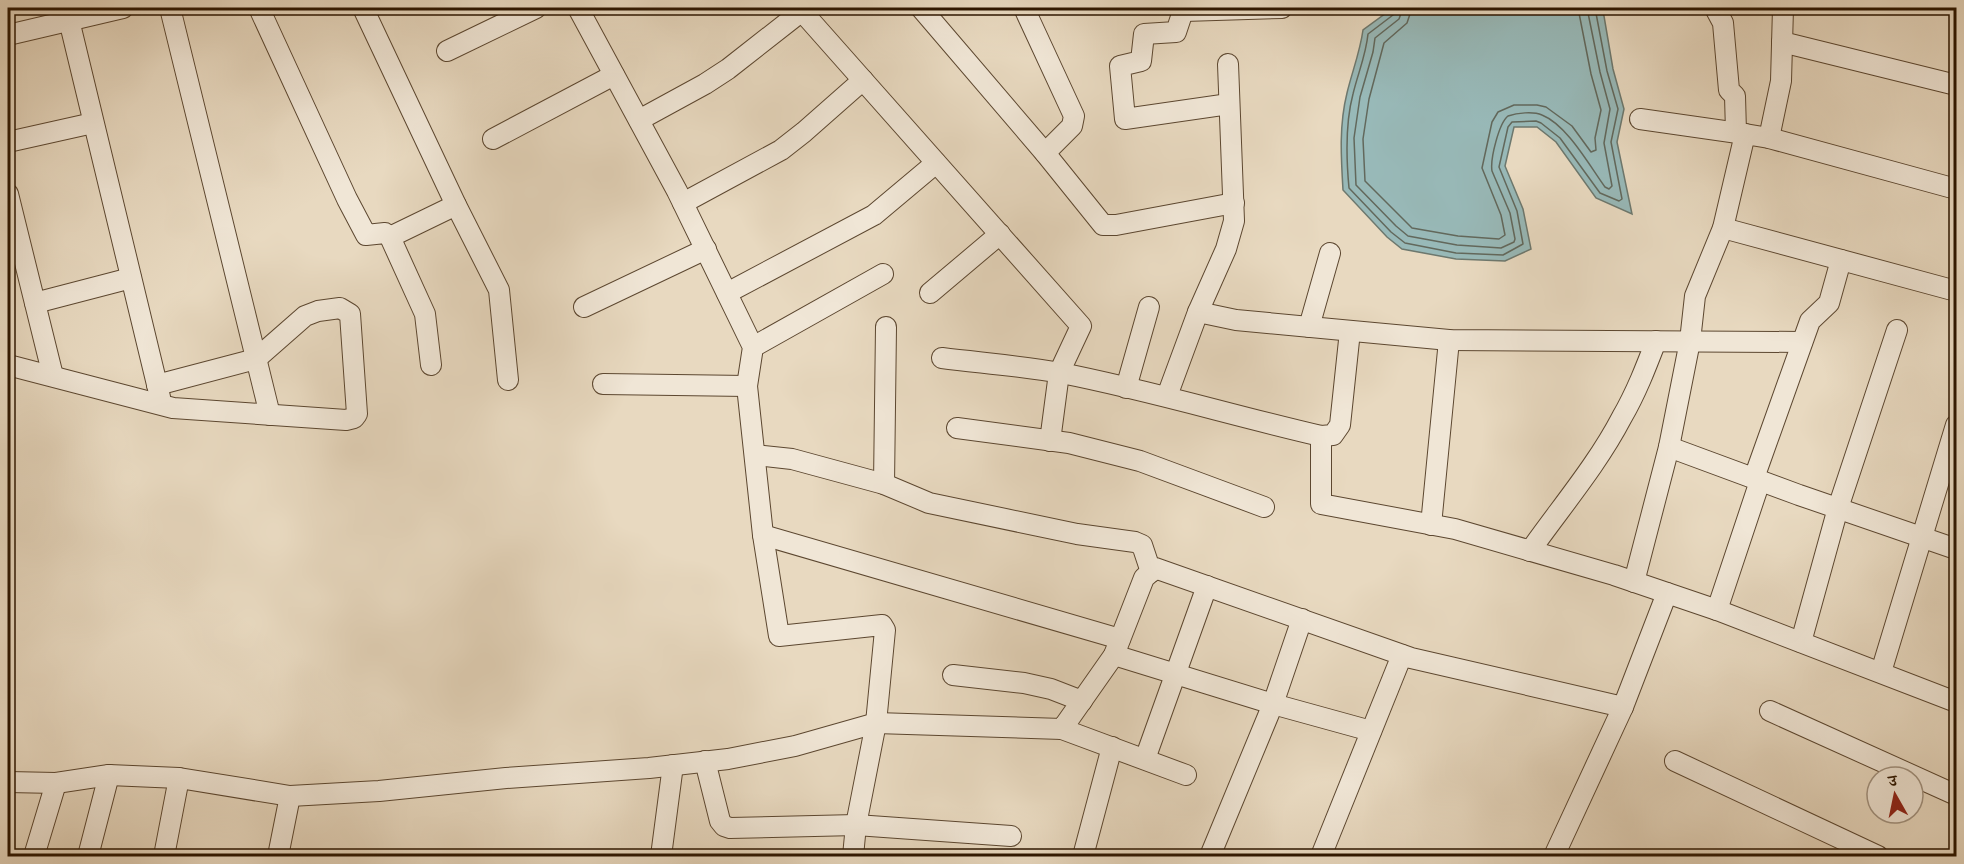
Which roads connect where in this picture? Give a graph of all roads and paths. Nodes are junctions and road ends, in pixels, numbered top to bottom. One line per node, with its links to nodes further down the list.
1 (123, 8): 15 (street)
2 (170, 8): 63 (street)
3 (260, 8): 40 (street)
4 (363, 8): 37 (street)
5 (536, 8): 18 (street)
6 (578, 8): 20 (street)
7 (921, 8): 31 (street)
8 (1024, 8): 31 (street)
9 (1270, 8): 10 (street); 14 (street)
10 (1282, 8)
11 (1715, 8): 27 (street)
12 (1783, 8): 17 (street)
13 (800, 9): 21 (street); 25 (street)
14 (1184, 9): 23 (street)
15 (69, 20): 16 (street); 26 (street)
16 (8, 35)
17 (1782, 42): 22 (street); 28 (street)
18 (447, 51)
19 (1228, 64): 23 (street)
20 (614, 75): 25 (street); 29 (street)
21 (863, 80): 32 (street); 35 (street)
22 (1956, 85)
23 (1229, 104): 36 (street)
24 (1640, 119): 27 (street)
25 (639, 120): 35 (street)
26 (93, 123): 30 (street); 45 (street)
27 (1740, 133): 28 (street); 38 (street)
28 (1768, 138): 33 (street)
29 (493, 139)
30 (8, 142)
31 (1045, 153): 36 (street)
32 (936, 163): 39 (street); 47 (street)
33 (1956, 189)
34 (8, 194): 49 (street)
35 (683, 203): 41 (street)
36 (1234, 203): 52 (street)
37 (456, 205): 40 (street); 68 (street)
38 (1723, 228): 43 (street); 59 (street)
39 (1000, 234): 48 (street); 66 (street)
40 (390, 237): 65 (street)
41 (706, 249): 47 (street); 50 (street)
42 (1330, 253): 54 (street)
43 (1841, 260): 46 (street); 60 (street)
44 (884, 274): 61 (street)
45 (131, 278): 49 (street); 70 (street)
46 (1956, 291)
47 (727, 293): 61 (street)
48 (930, 293)
49 (34, 303): 67 (street)
50 (584, 307)
51 (1149, 307): 72 (street)
52 (1198, 312): 54 (street); 73 (street)
53 (886, 327): 83 (street)
54 (1309, 327): 55 (street)
55 (1350, 330): 57 (street); 78 (street)
56 (1898, 330): 85 (street)
57 (1449, 340): 58 (street); 86 (street)
58 (1656, 341): 59 (street); 90 (street)
59 (1690, 341): 60 (street); 80 (street)
60 (1802, 342): 82 (street)
61 (753, 347): 71 (street)
62 (942, 358): 66 (street)
63 (256, 359): 70 (street); 75 (street); 75 (street)
64 (8, 365): 67 (street)
65 (431, 365)
66 (1059, 373): 72 (street); 79 (street)
67 (52, 376): 74 (street)
68 (508, 380)
69 (603, 384): 71 (street)
70 (157, 385): 74 (street)
71 (747, 386): 81 (street)
72 (1126, 388): 73 (street)
73 (1167, 396): 78 (street)
74 (162, 405): 75 (street)
75 (270, 415)
76 (1956, 425): 88 (street)
77 (957, 428): 79 (street)
78 (1321, 436): 86 (street)
79 (1050, 441): 84 (street)
80 (1669, 447): 82 (street); 92 (street)
81 (755, 455): 83 (street); 87 (street)
82 (1757, 480): 85 (street); 95 (street)
83 (884, 484): 91 (street)
84 (1264, 507)
85 (1838, 508): 88 (street); 97 (street)
86 (1431, 525): 90 (street)
87 (763, 535): 98 (street); 108 (street)
88 (1921, 537): 89 (street); 100 (street)
89 (1956, 549)
90 (1530, 551): 92 (street)
91 (1150, 572): 93 (street); 98 (street)
92 (1634, 582): 94 (street)
93 (1207, 586): 96 (street); 101 (street)
94 (1667, 593): 95 (street); 106 (street)
95 (1717, 610): 97 (street)
96 (1302, 619): 99 (street); 105 (street)
97 (1801, 642): 100 (street)
98 (1117, 647): 101 (street); 103 (street)
99 (1402, 655): 106 (street); 110 (street)
100 (1881, 672): 104 (street)
101 (1174, 674): 105 (street); 112 (street)
102 (953, 675): 103 (street)
103 (1082, 701): 109 (street)
104 (1956, 702)
105 (1273, 704): 110 (street); 132 (street)
106 (1623, 707): 134 (street)
107 (1770, 711): 121 (street)
108 (876, 723): 109 (street); 113 (street); 123 (street)
109 (1062, 729): 111 (street)
110 (1371, 731): 133 (street)
111 (1112, 747): 112 (street); 131 (street)
112 (1145, 759): 117 (street)
113 (705, 761): 115 (street); 123 (street)
114 (1675, 761): 135 (street)
115 (673, 765): 122 (street); 129 (street)
116 (110, 775): 118 (street); 120 (street); 126 (street)
117 (1186, 775)
118 (179, 778): 122 (street); 127 (street)
119 (8, 782): 120 (street)
120 (56, 783): 125 (street)
121 (1956, 795)
122 (290, 796): 128 (street)
123 (856, 825): 124 (street); 130 (street)
124 (1011, 836)
125 (34, 856)
126 (88, 856)
127 (164, 856)
128 (278, 856)
129 (661, 856)
130 (853, 856)
131 (1083, 856)
132 (1210, 856)
133 (1321, 856)
134 (1554, 856)
135 (1878, 856)

